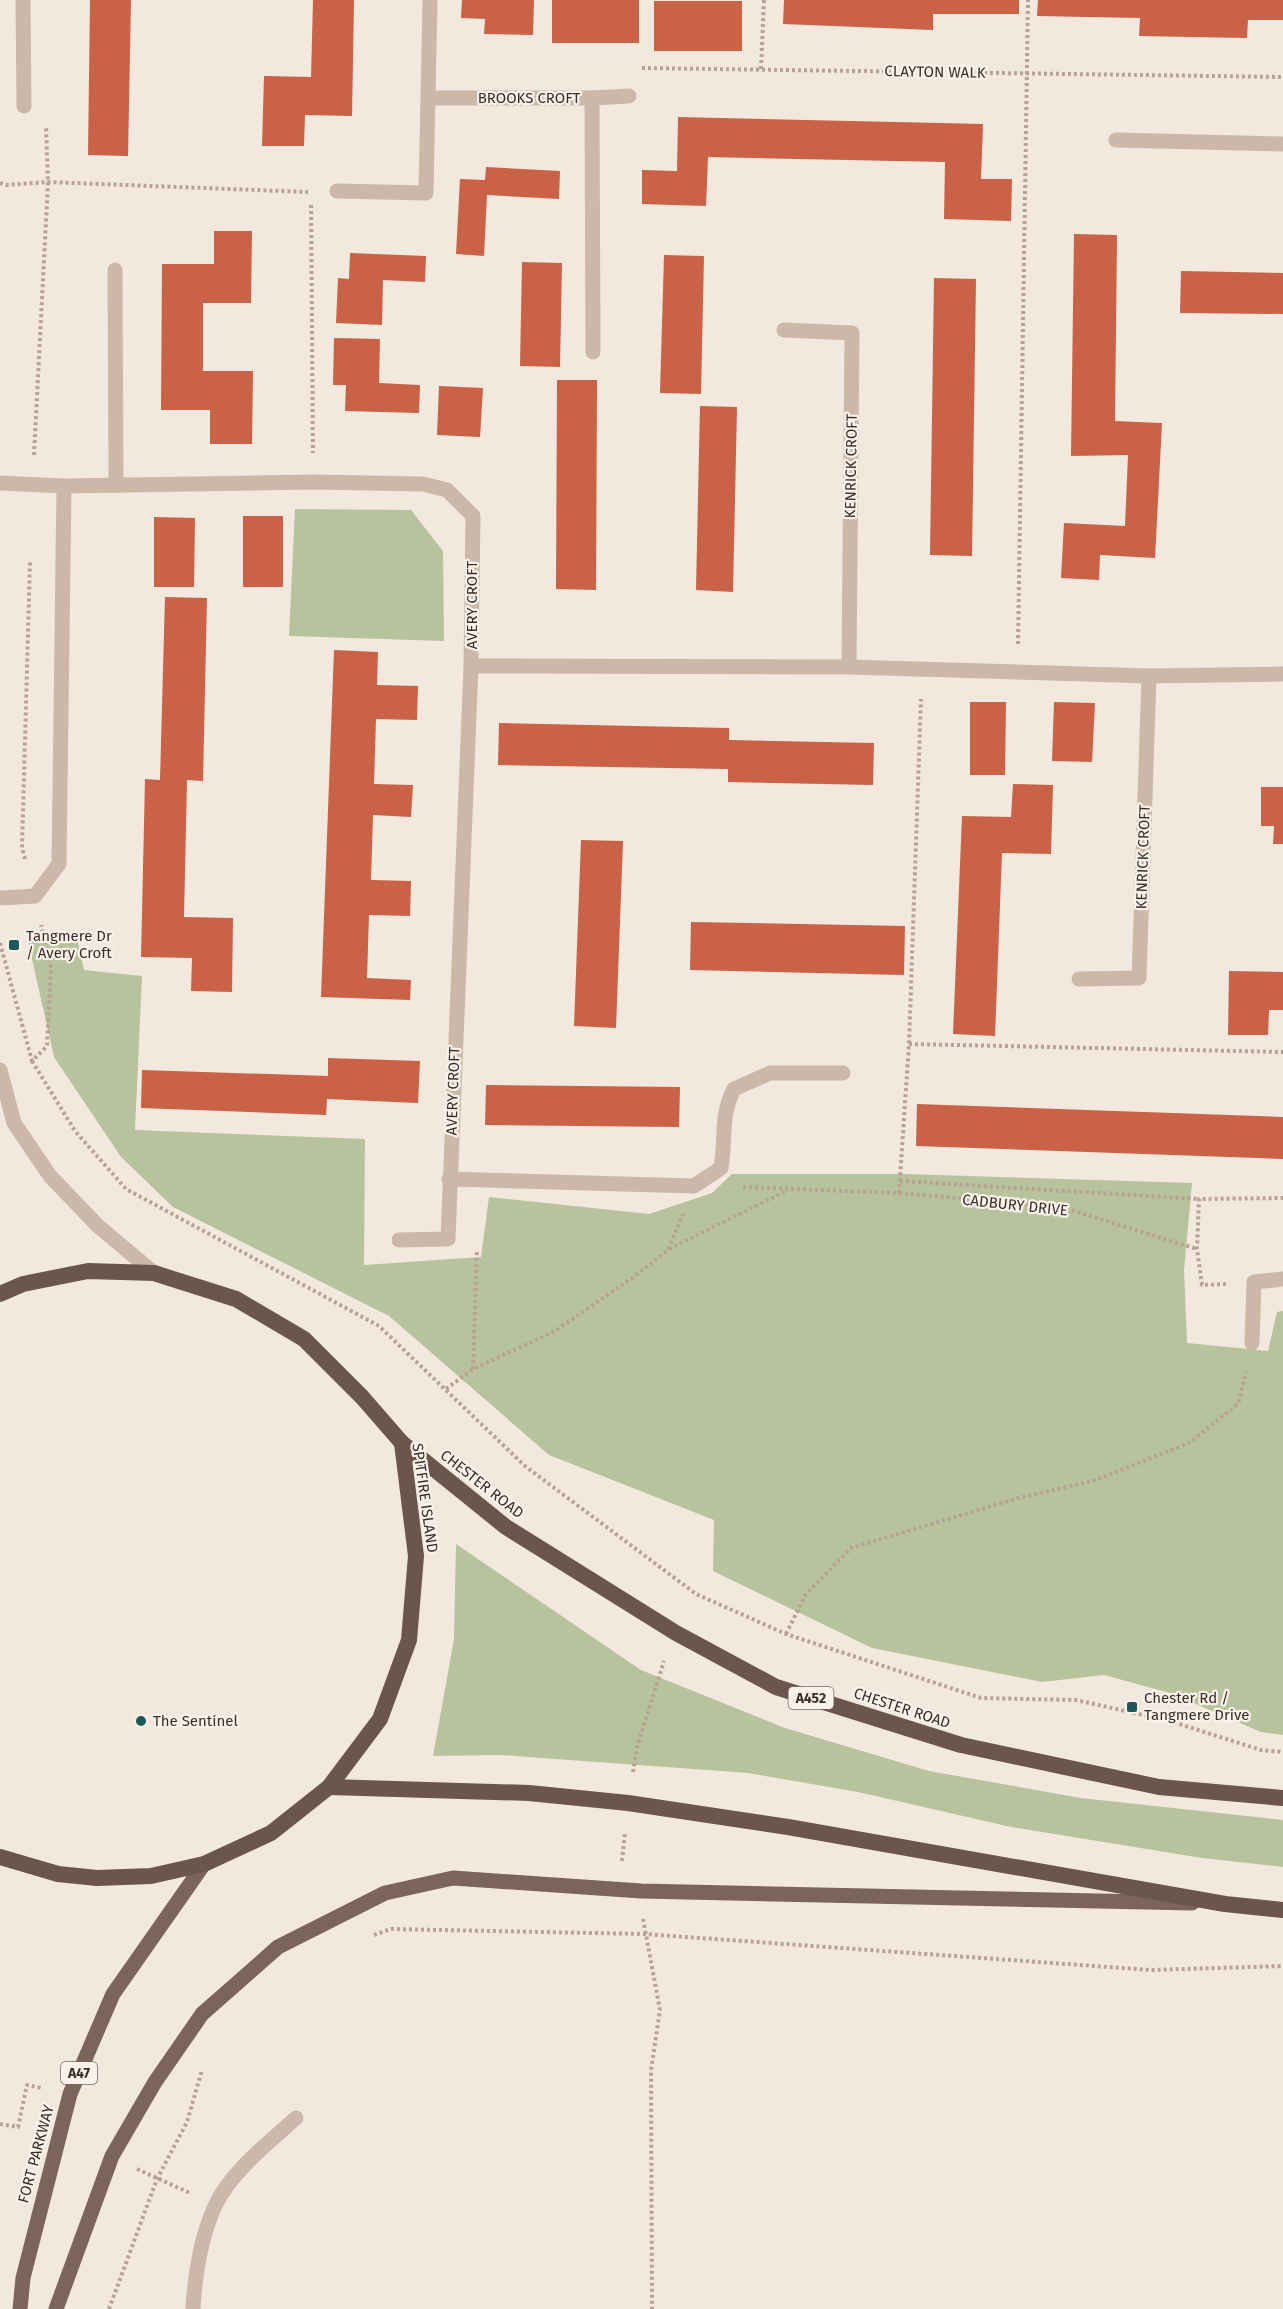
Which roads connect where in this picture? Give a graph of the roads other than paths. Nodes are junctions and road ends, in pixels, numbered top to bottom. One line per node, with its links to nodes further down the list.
1 (22, 0): 6 (street)
2 (430, 0): 4 (street)
3 (629, 96): 5 (street, BROOKS CROFT)
4 (429, 98): 5 (street, BROOKS CROFT); 9 (street)
5 (592, 98): 12 (street)
6 (24, 106)
7 (1116, 140): 8 (street)
8 (1283, 144)
9 (337, 191)
10 (115, 270): 14 (street)
11 (784, 330): 17 (street, KENRICK CROFT)
12 (593, 352)
13 (0, 483): 15 (street, AVERY CROFT)
14 (116, 485): 15 (street, AVERY CROFT); 16 (street, AVERY CROFT)
15 (64, 486): 20 (street)
16 (471, 666): 17 (street); 24 (street, AVERY CROFT)
17 (849, 667): 19 (street)
18 (1283, 674): 19 (street)
19 (1149, 676): 21 (street, KENRICK CROFT)
20 (0, 898)
21 (1079, 979)
22 (0, 1070): 26 (street)
23 (843, 1073): 24 (street)
24 (449, 1179): 25 (street, AVERY CROFT)
25 (399, 1240)
26 (154, 1273): 28 (highway, SPITFIRE ISLAND); 30 (highway, SPITFIRE ISLAND)
27 (1283, 1279): 29 (street)
28 (0, 1294)
29 (1252, 1343)
30 (402, 1443): 31 (highway, SPITFIRE ISLAND); 32 (highway, CHESTER ROAD / A452)
31 (329, 1787): 34 (highway, SPITFIRE ISLAND); 35 (highway)
32 (1283, 1798)
33 (0, 1857): 34 (highway, SPITFIRE ISLAND)
34 (204, 1864): 38 (main road, FORT PARKWAY / A47)
35 (1225, 1904): 36 (highway); 39 (main road)
36 (1283, 1910)
37 (296, 2118): 40 (street)
38 (20, 2309)
39 (56, 2309)
40 (193, 2309)

